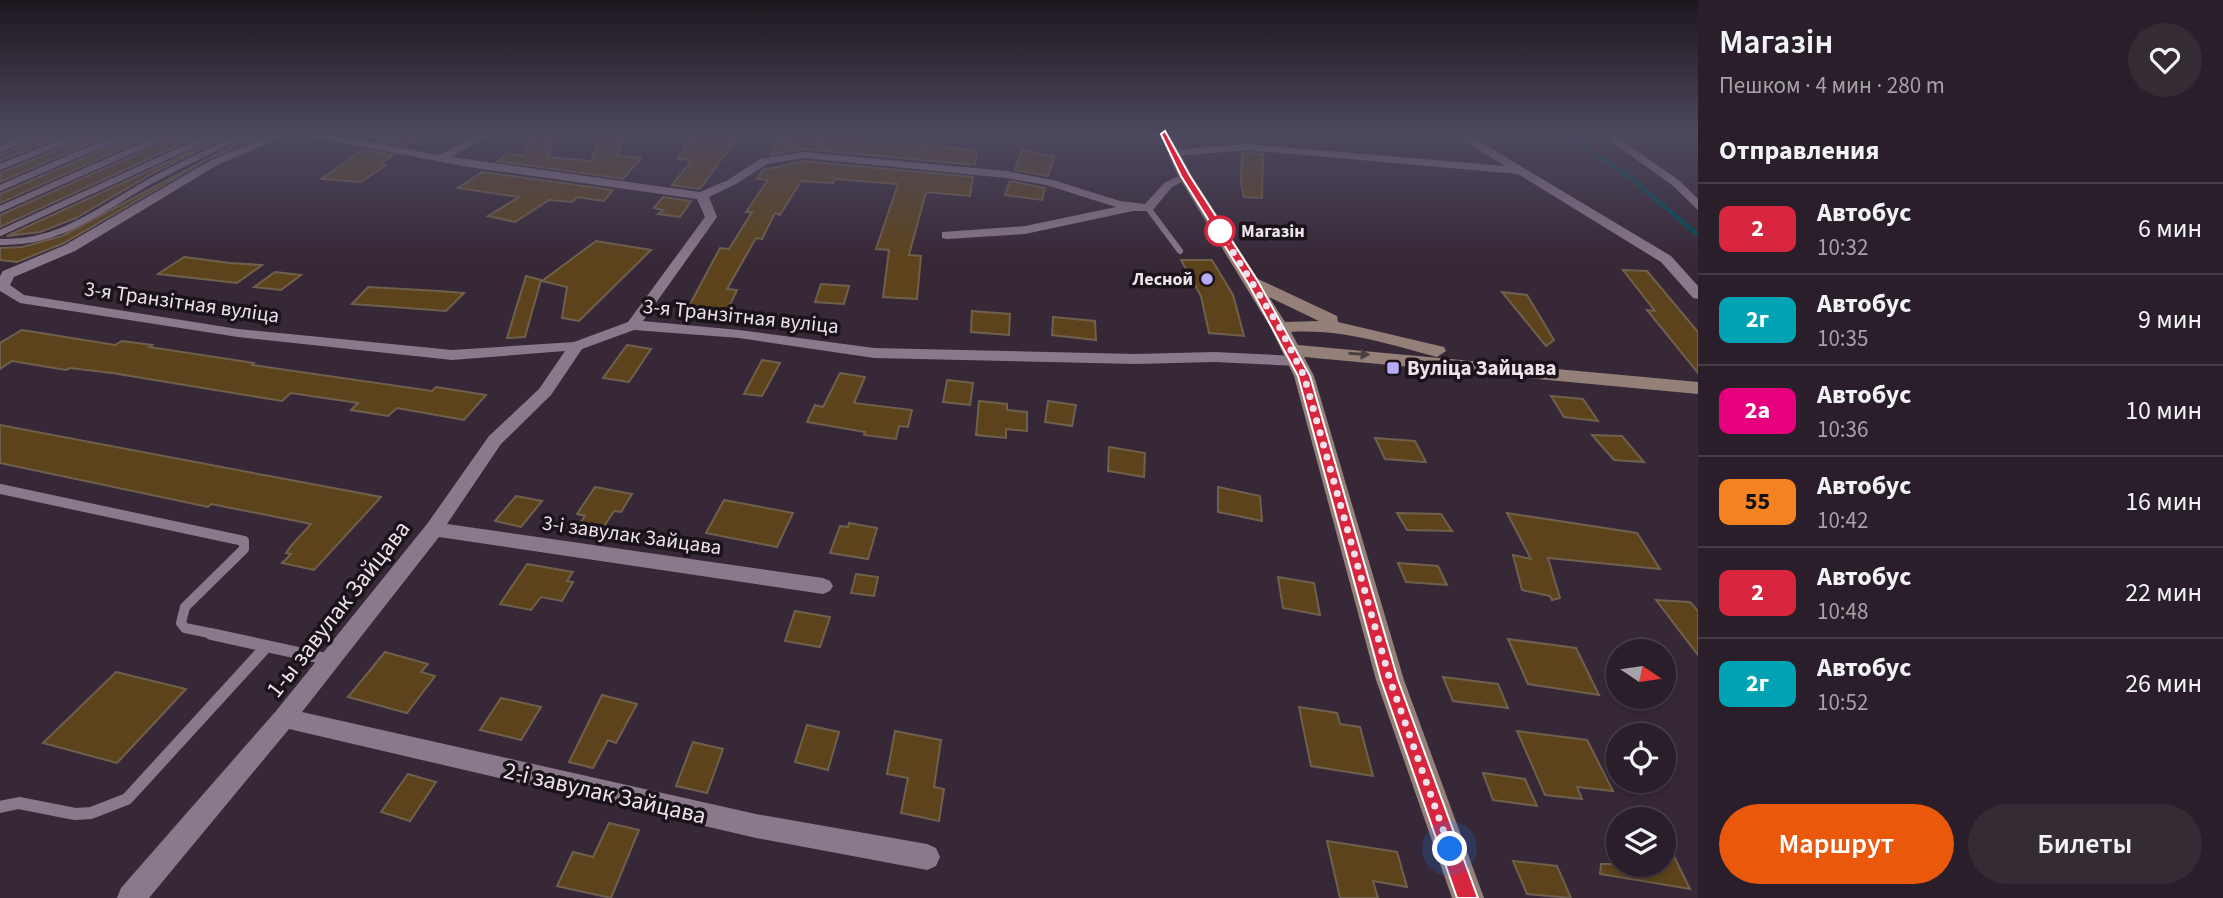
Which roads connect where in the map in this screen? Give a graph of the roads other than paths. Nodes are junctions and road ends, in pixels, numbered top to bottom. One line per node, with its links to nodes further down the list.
1 (28, 176): 14 (lane)
2 (75, 176): 19 (lane)
3 (125, 176): 20 (lane)
4 (160, 176): 22 (lane)
5 (192, 176): 28 (street, 3-я Транзітная вуліца)
6 (565, 176): 15 (street)
7 (741, 176): 15 (street)
8 (1013, 176): 17 (street)
9 (1185, 176): 18 (street); 24 (street)
10 (1531, 176): 25 (street)
11 (1666, 176): 12 (street)
12 (1676, 183): 13 (street); 16 (street)
13 (1698, 184)
14 (0, 188)
15 (702, 196): 26 (street)
16 (1698, 206)
17 (1129, 208): 18 (street); 21 (street)
18 (1148, 208): 23 (lane)
19 (0, 209)
20 (0, 233)
21 (947, 235)
22 (0, 242)
23 (1180, 251)
24 (1254, 283): 27 (street); 29 (street)
25 (1698, 295)
26 (633, 325): 28 (street, 3-я Транзітная вуліца); 29 (street, 3-я Транзітная вуліца)
27 (1345, 326): 29 (street); 30 (street)
28 (576, 346): 33 (street, 1-ы завулак Зайцава)
29 (1289, 346): 30 (street, one-way to 30); 41 (street)
30 (1493, 367): 31 (street)
31 (1698, 388)
32 (0, 489): 35 (lane)
33 (434, 529): 34 (street, 3-і завулак Зайцава); 36 (street, 1-ы завулак Зайцава)
34 (823, 586)
35 (266, 647): 36 (lane); 38 (lane)
36 (331, 660): 37 (street, 1-ы завулак Зайцава)
37 (285, 718): 39 (street, 2-і завулак Зайцава); 40 (street, 1-ы завулак Зайцава)
38 (0, 807)
39 (927, 857)
40 (131, 898)
41 (1468, 898)

